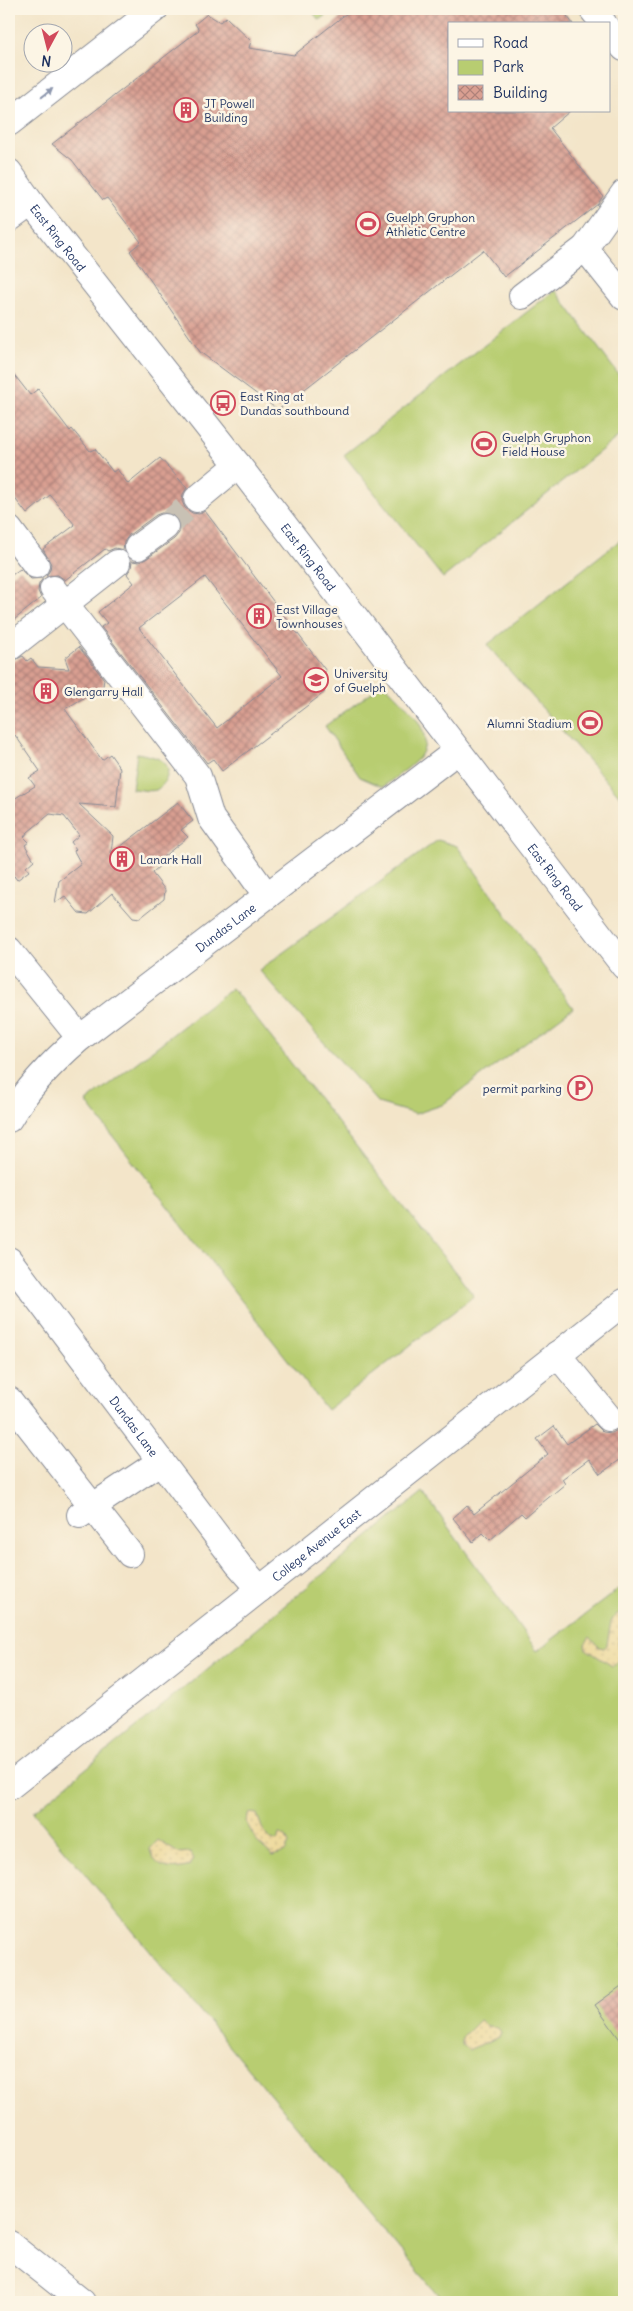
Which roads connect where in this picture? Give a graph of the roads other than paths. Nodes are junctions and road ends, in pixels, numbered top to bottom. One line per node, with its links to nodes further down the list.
1 (156, 9): 6 (street, one-way to 1)
2 (592, 9): 3 (street)
3 (602, 22)
4 (610, 31): 5 (street)
5 (624, 48)
6 (9, 123)
7 (9, 172): 9 (street, East Ring Road)
8 (624, 193): 11 (street)
9 (31, 203): 10 (street); 14 (street, East Ring Road)
10 (9, 219)
11 (585, 248): 12 (street); 13 (street)
12 (522, 296)
13 (624, 297)
14 (238, 465): 15 (street); 23 (street, East Ring Road)
15 (197, 500)
16 (165, 526): 18 (street)
17 (9, 529): 20 (street)
18 (138, 547)
19 (117, 563): 21 (street)
20 (36, 564)
21 (58, 597): 22 (street); 24 (street)
22 (9, 648)
23 (457, 751): 24 (street, Dundas Lane); 26 (street, East Ring Road)
24 (266, 896): 27 (street, Dundas Lane)
25 (9, 950): 27 (street)
26 (624, 966)
27 (80, 1038): 28 (street, Dundas Lane)
28 (9, 1119)
29 (9, 1260): 34 (street, Dundas Lane)
30 (624, 1302): 31 (street, College Avenue East)
31 (557, 1354): 33 (street); 37 (street, College Avenue East)
32 (9, 1400): 35 (street)
33 (609, 1418)
34 (161, 1461): 35 (street); 37 (street, Dundas Lane)
35 (86, 1511): 36 (street)
36 (130, 1554)
37 (260, 1590): 38 (street, College Avenue East)
38 (9, 1787)
39 (9, 2244): 40 (street)
40 (82, 2302)

